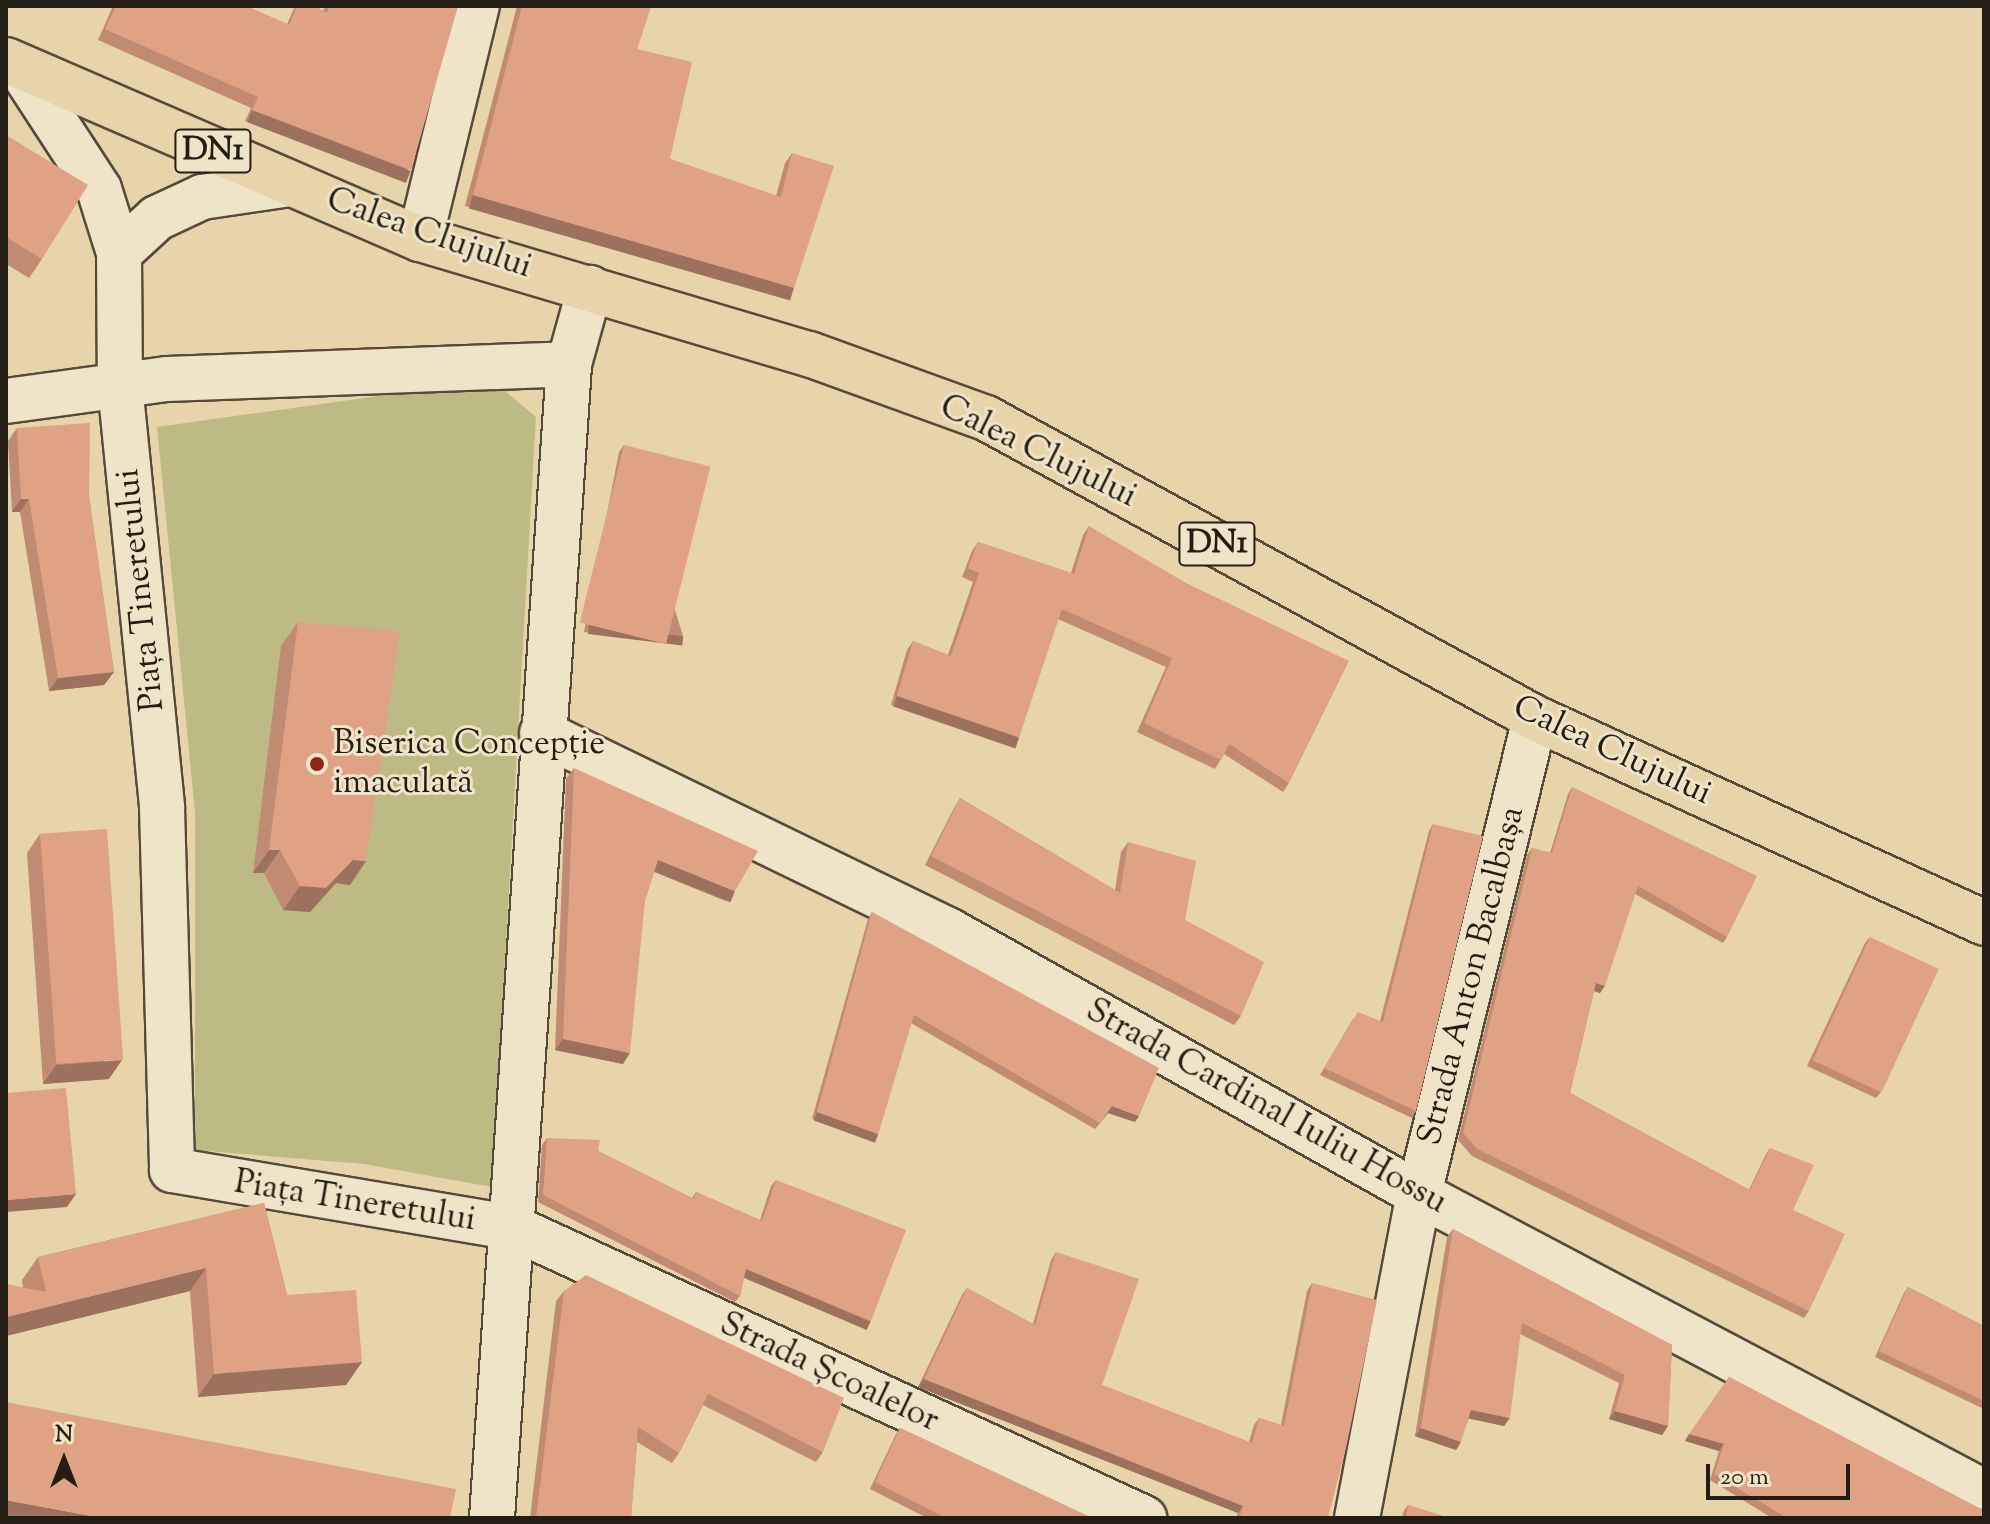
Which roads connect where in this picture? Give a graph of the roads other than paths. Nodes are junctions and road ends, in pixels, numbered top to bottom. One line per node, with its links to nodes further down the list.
1 (477, 6): 4 (street)
2 (13, 64): 3 (main road, Calea Clujului / DN1); 5 (street, Piața Tineretului)
3 (290, 184): 4 (main road, Calea Clujului / DN1); 5 (street)
4 (420, 239): 6 (main road, Calea Clujului / DN1)
5 (119, 253): 8 (street, Piața Tineretului)
6 (590, 288): 7 (street, Piața Tineretului); 10 (main road, Calea Clujului / DN1)
7 (569, 364): 8 (street); 11 (street, Piața Tineretului)
8 (120, 385): 9 (street); 14 (street, Piața Tineretului)
9 (6, 401)
10 (1535, 718): 12 (main road, Calea Clujului / DN1); 13 (street, Strada Anton Bacalbașa)
11 (542, 733): 13 (street, Strada Cardinal Iuliu Hossu); 14 (street, Piața Tineretului)
12 (1984, 923)
13 (1419, 1194): 15 (street, Strada Cardinal Iuliu Hossu); 18 (street, Strada Anton Bacalbașa)
14 (514, 1228): 16 (street); 17 (street, Strada Școalelor)
15 (1984, 1492)
16 (492, 1518)
17 (1144, 1518)
18 (1357, 1518)

